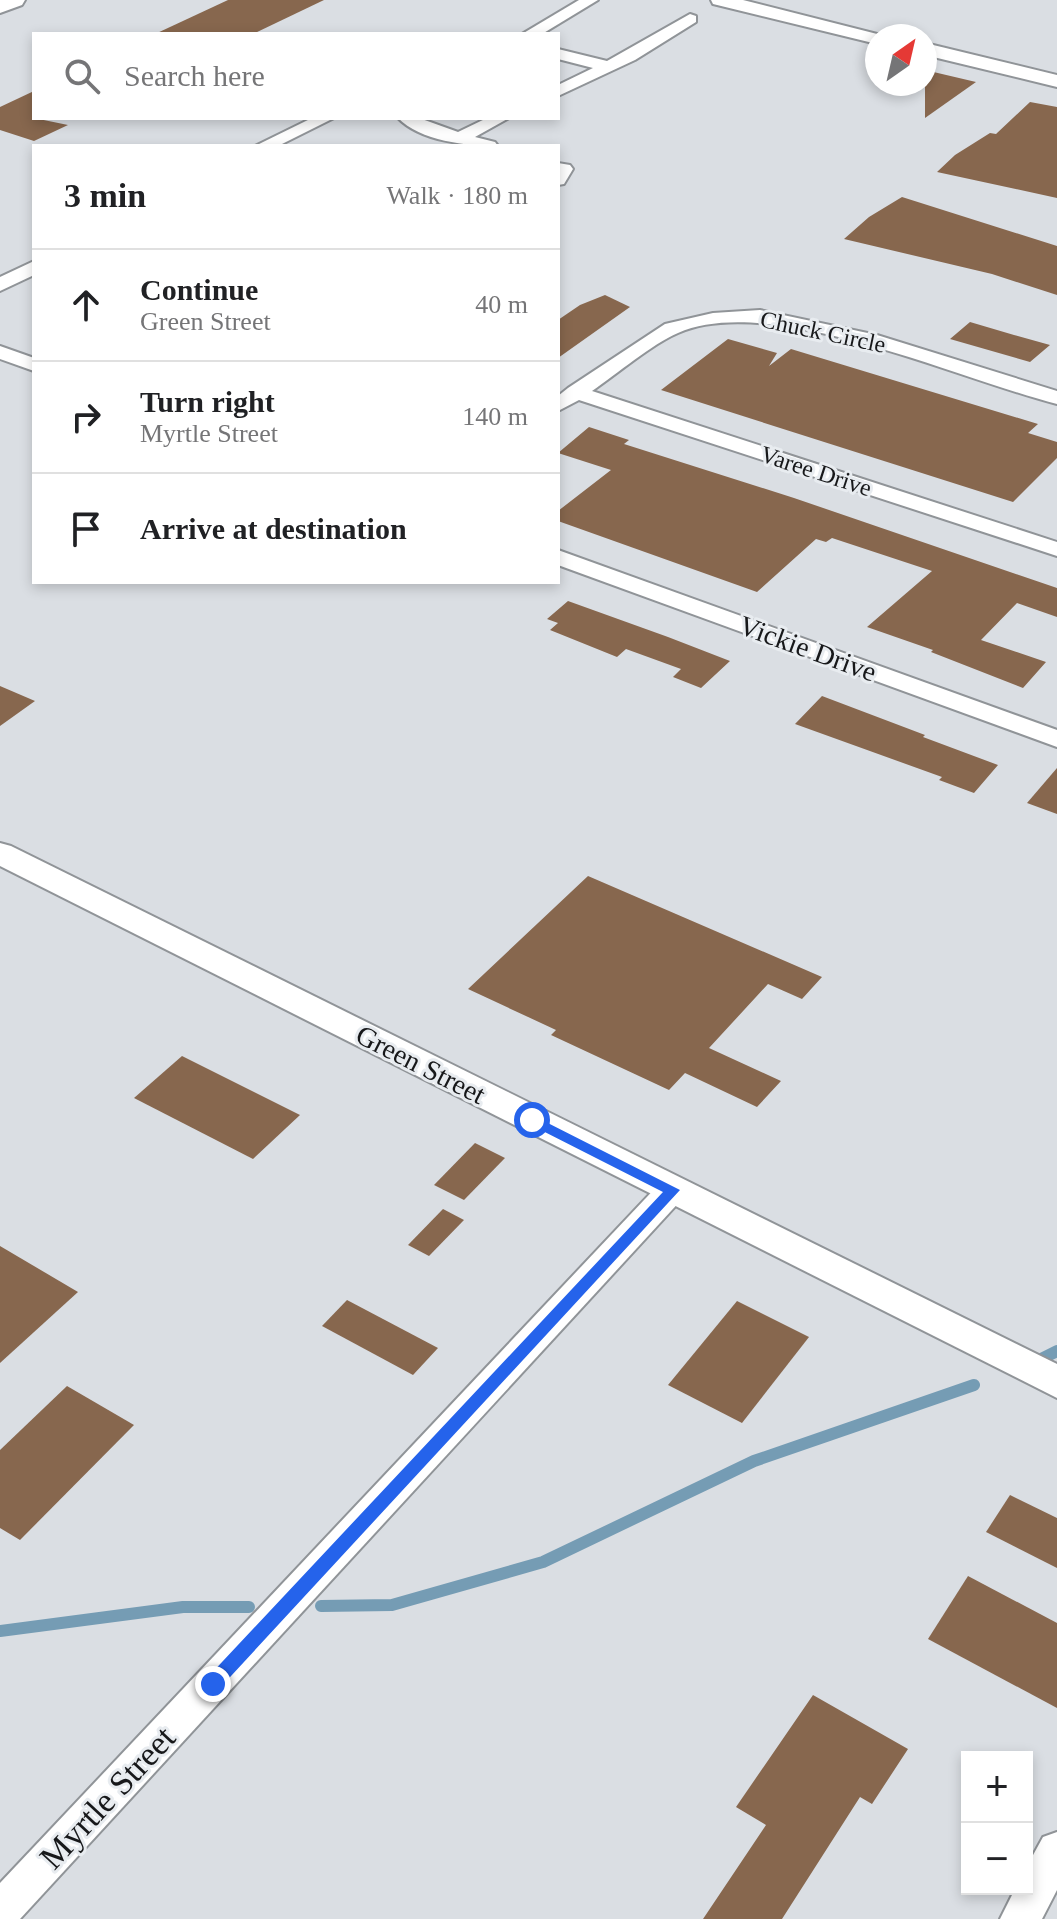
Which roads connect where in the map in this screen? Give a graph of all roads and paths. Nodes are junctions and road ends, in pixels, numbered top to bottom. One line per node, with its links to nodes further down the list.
1 (14, 0): 4 (main road)
2 (590, 0): 6 (street)
3 (720, 0): 7 (street)
4 (0, 6)
5 (690, 19): 10 (street)
6 (534, 32)
7 (865, 35)
8 (937, 52): 11 (street)
9 (560, 55): 10 (street)
10 (609, 67): 12 (street)
11 (1057, 81)
12 (560, 90)
13 (322, 120): 17 (street)
14 (410, 120): 16 (street)
15 (497, 120): 16 (street)
16 (459, 138): 18 (street)
17 (268, 144)
18 (482, 144)
19 (32, 268): 20 (street)
20 (0, 285)
21 (0, 352): 22 (street)
22 (32, 364)
23 (566, 398): 24 (street, Chuck Circle); 25 (street, Varee Drive)
24 (1057, 398)
25 (1057, 549)
26 (560, 558): 27 (street, Vickie Drive)
27 (1057, 739)
28 (0, 853): 29 (street, Green Street)
29 (672, 1190): 30 (street, Green Street); 32 (street, Myrtle Street)
30 (1057, 1382)
31 (1057, 1850): 33 (street)
32 (0, 1912)
33 (1020, 1919)

